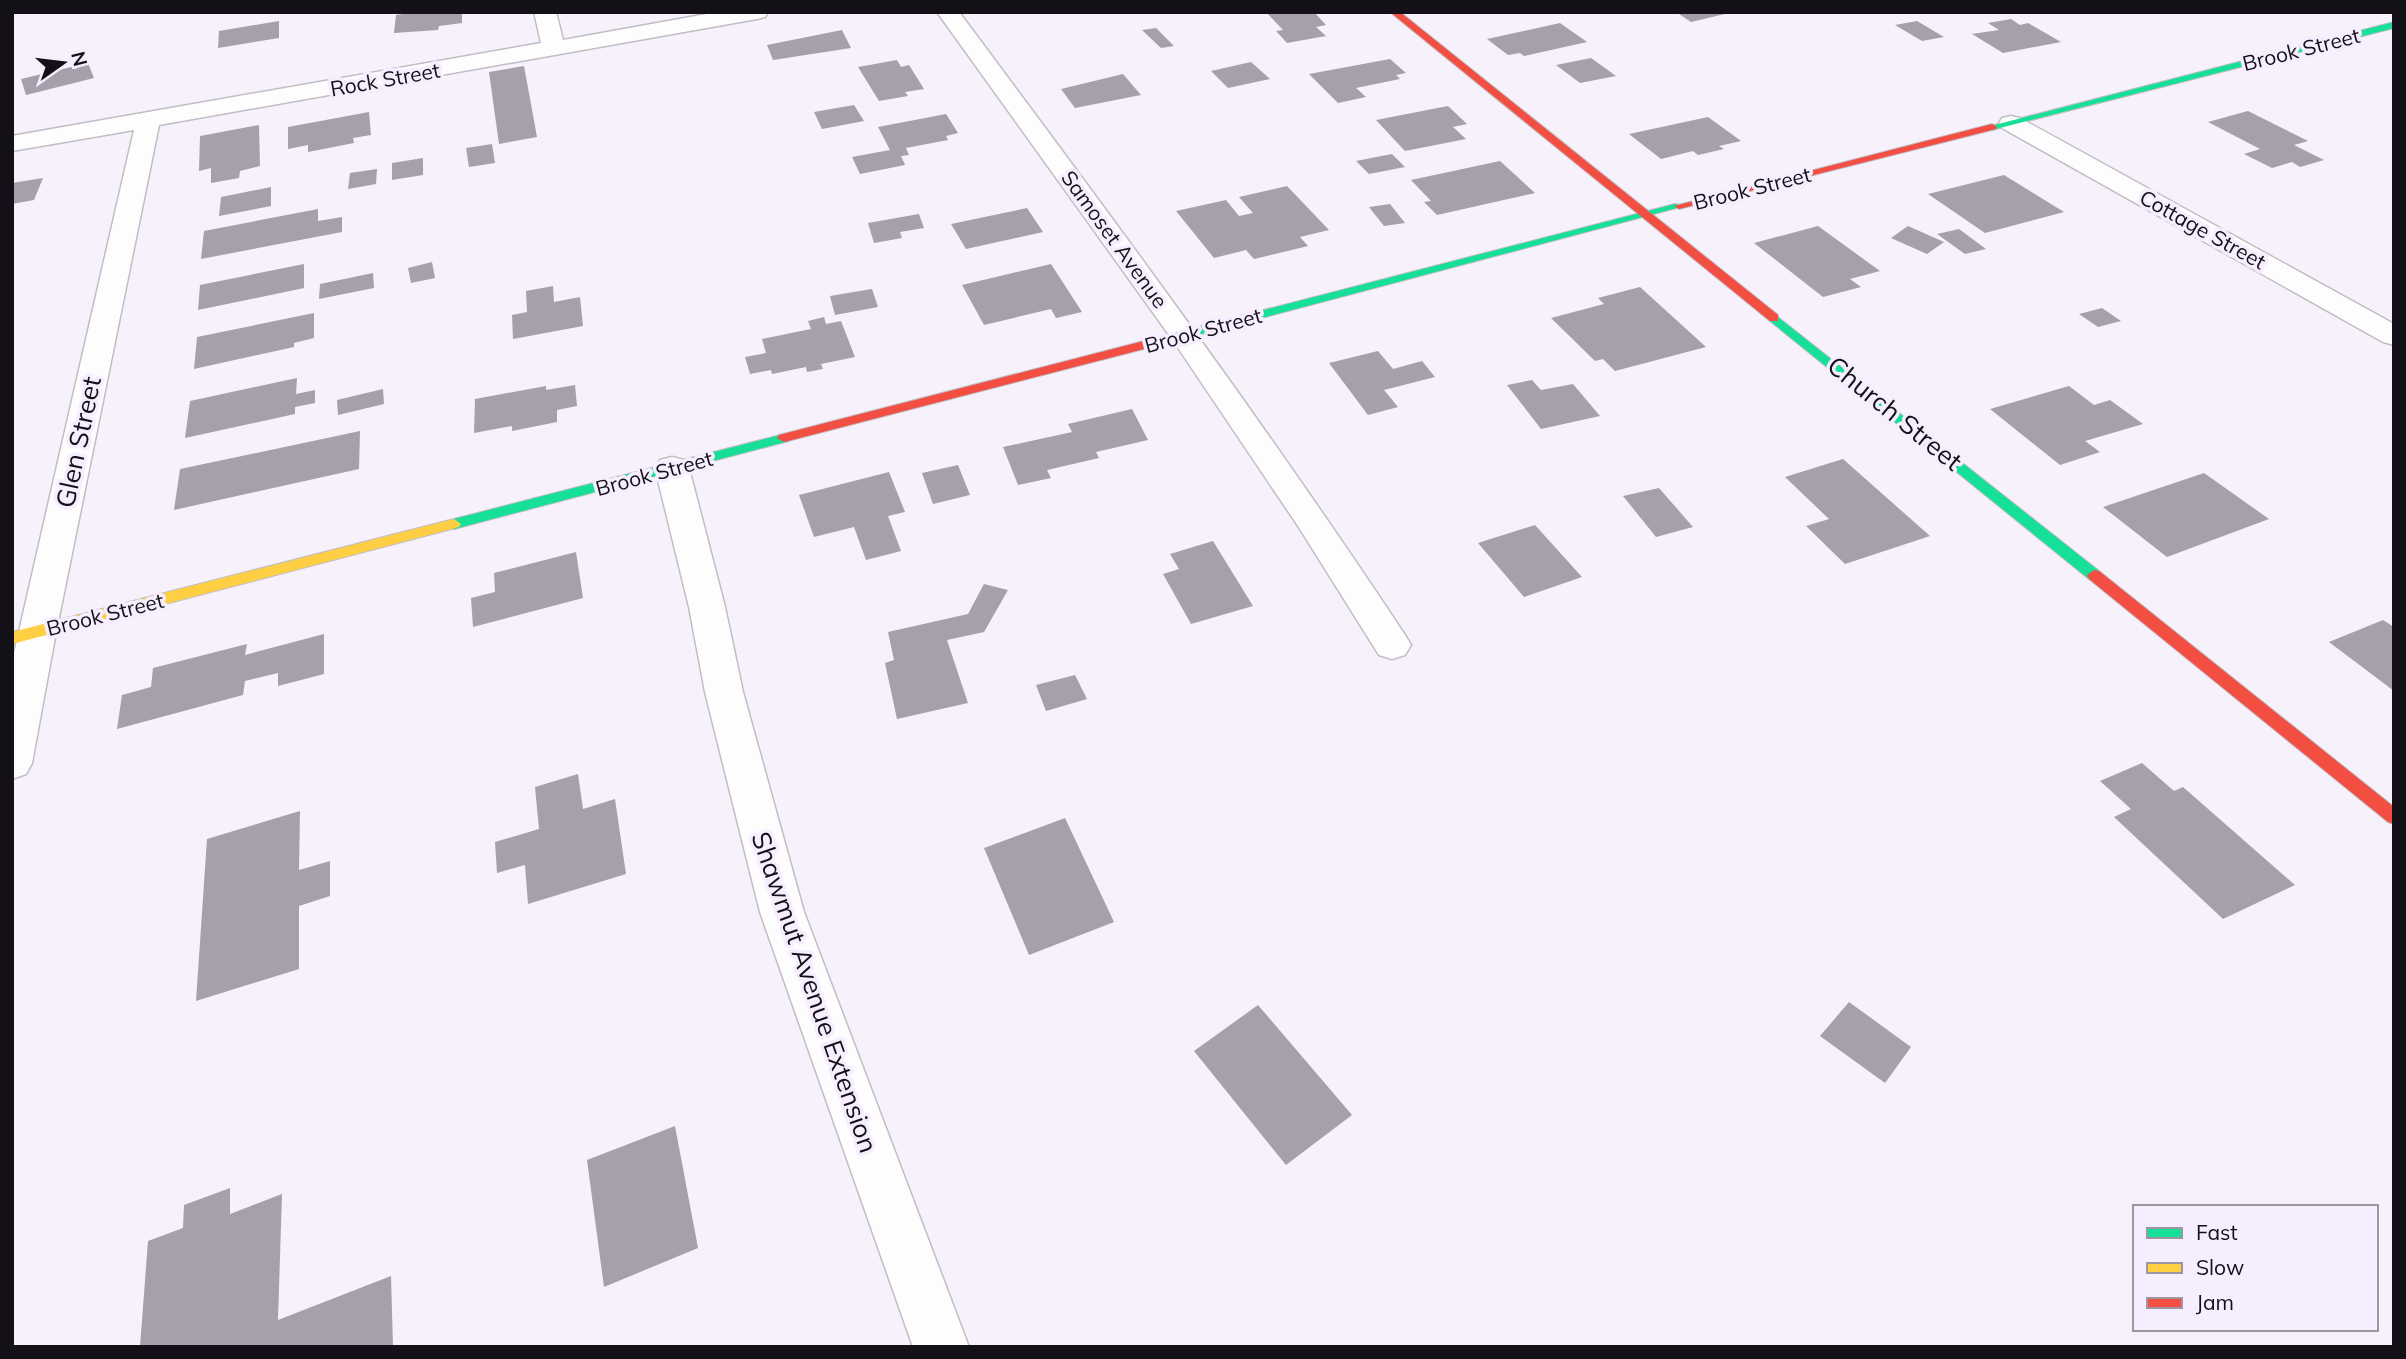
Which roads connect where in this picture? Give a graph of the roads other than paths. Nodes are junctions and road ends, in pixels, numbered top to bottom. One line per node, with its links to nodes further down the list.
1 (545, 12): 6 (street)
2 (757, 12): 6 (street, Rock Street)
3 (948, 12): 11 (street, Samoset Avenue)
4 (1394, 12): 10 (street, Church Street)
5 (2394, 25): 8 (street, Brook Street)
6 (554, 49): 7 (street, Rock Street)
7 (148, 121): 9 (street, Rock Street); 14 (street, Glen Street)
8 (2011, 123): 10 (street, Brook Street); 12 (street, Cottage Street)
9 (12, 144)
10 (1645, 215): 11 (street, Brook Street); 17 (street, Church Street)
11 (1184, 335): 13 (street, Brook Street); 15 (street, Samoset Avenue)
12 (2394, 336)
13 (673, 468): 14 (street, Brook Street); 18 (street, Shawmut Avenue Extension)
14 (24, 635): 16 (street, Glen Street)
15 (1392, 645)
16 (12, 763)
17 (2394, 817)
18 (941, 1347)

